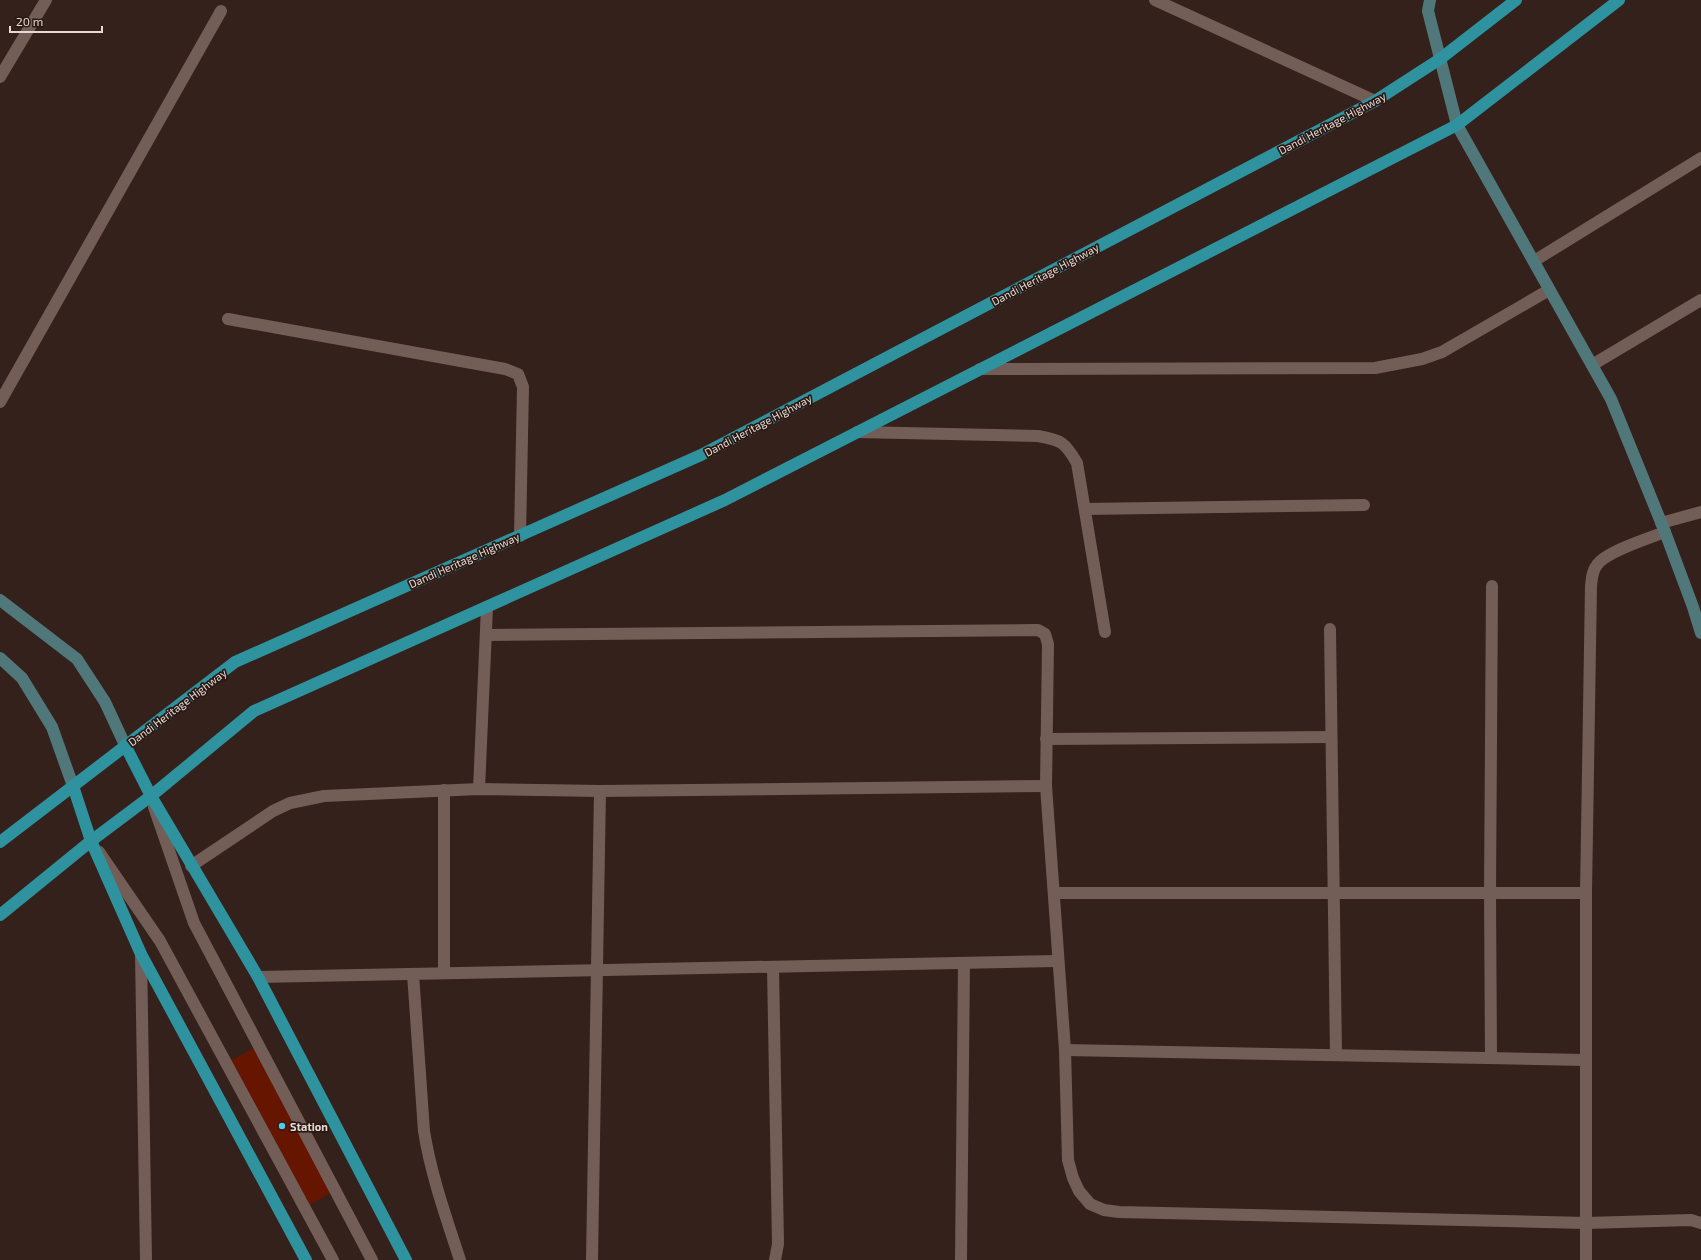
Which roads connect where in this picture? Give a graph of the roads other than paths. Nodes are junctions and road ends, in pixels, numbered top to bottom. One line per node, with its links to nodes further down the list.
1 (46, 0): 8 (street)
2 (1155, 0): 9 (street)
3 (1430, 0): 7 (street)
4 (1516, 0): 7 (main road, Dandi Heritage Highway)
5 (1619, 0): 10 (main road)
6 (221, 10): 18 (street)
7 (1440, 59): 9 (main road, Dandi Heritage Highway); 10 (street)
8 (0, 77)
9 (1375, 101): 24 (main road, Dandi Heritage Highway)
10 (1457, 125): 12 (street); 17 (main road)
11 (1701, 158): 12 (street)
12 (1534, 261): 13 (street)
13 (1549, 290): 16 (street); 17 (street)
14 (1701, 300): 16 (street)
15 (228, 319): 24 (street)
16 (1592, 365): 23 (street)
17 (980, 369): 19 (main road)
18 (0, 402)
19 (857, 432): 21 (street); 28 (main road)
20 (1364, 505): 21 (street)
21 (1085, 509): 30 (street)
22 (1701, 512): 23 (street)
23 (1663, 528): 27 (street); 49 (street)
24 (520, 536): 36 (main road, Dandi Heritage Highway)
25 (1492, 586): 48 (street)
26 (0, 600): 36 (street)
27 (1697, 605): 31 (street)
28 (487, 607): 32 (street); 42 (main road)
29 (1330, 629): 34 (street)
30 (1106, 632)
31 (1701, 633)
32 (486, 635): 35 (street); 39 (street)
33 (0, 658): 37 (street)
34 (1331, 737): 35 (street); 47 (street)
35 (1046, 739): 38 (street)
36 (125, 745): 37 (main road, Dandi Heritage Highway); 42 (main road)
37 (73, 786): 43 (main road); 44 (main road, Dandi Heritage Highway)
38 (1046, 786): 41 (street); 46 (street)
39 (479, 789): 40 (street); 41 (street)
40 (444, 790): 45 (street); 56 (street)
41 (600, 791): 55 (street)
42 (151, 796): 43 (main road); 45 (main road); 68 (street)
43 (92, 841): 50 (main road); 51 (main road); 67 (street)
44 (0, 842)
45 (191, 866): 58 (main road)
46 (1054, 893): 47 (street); 52 (street)
47 (1334, 893): 48 (street); 60 (street)
48 (1490, 893): 49 (street); 61 (street)
49 (1586, 893): 62 (street)
50 (0, 915)
51 (140, 954): 65 (street); 66 (main road)
52 (1057, 961): 53 (street); 59 (street)
53 (964, 963): 54 (street); 73 (street)
54 (773, 966): 55 (street); 72 (street)
55 (597, 970): 56 (street); 71 (street)
56 (444, 973): 57 (street)
57 (413, 974): 58 (street); 70 (street)
58 (258, 977): 69 (main road)
59 (1065, 1050): 60 (street); 63 (street)
60 (1336, 1055): 61 (street)
61 (1491, 1058): 62 (street)
62 (1585, 1060): 63 (street)
63 (1586, 1223): 64 (street); 74 (street)
64 (1701, 1223)
65 (146, 1260)
66 (306, 1260)
67 (332, 1260)
68 (372, 1260)
69 (406, 1260)
70 (460, 1260)
71 (592, 1260)
72 (775, 1260)
73 (961, 1260)
74 (1586, 1260)

